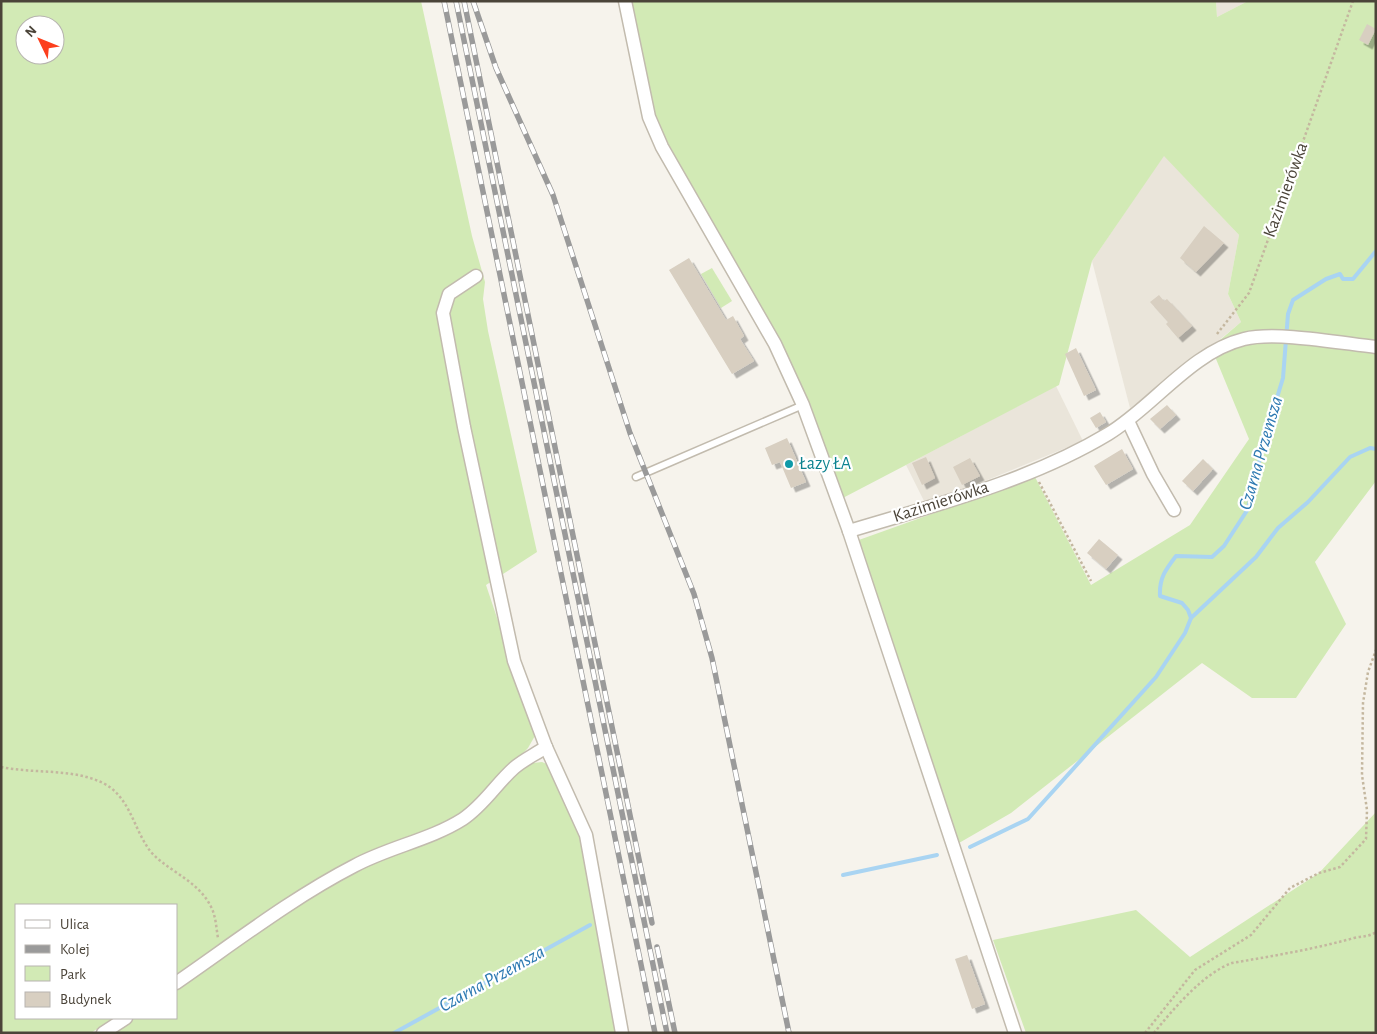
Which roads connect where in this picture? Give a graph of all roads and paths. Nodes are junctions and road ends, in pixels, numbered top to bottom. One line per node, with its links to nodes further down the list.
1 (625, 1): 6 (street)
2 (1352, 1): 4 (path, Kazimierówka)
3 (476, 276): 14 (street)
4 (1216, 336)
5 (1376, 347): 7 (street, Kazimierówka)
6 (803, 405): 9 (lane); 11 (street)
7 (1128, 420): 8 (street, Kazimierówka); 10 (street)
8 (1032, 470): 11 (street, Kazimierówka); 12 (path)
9 (636, 477)
10 (1174, 510)
11 (849, 531): 22 (street)
12 (1091, 581)
13 (1376, 650): 23 (path)
14 (546, 747): 17 (street); 21 (street)
15 (1, 767): 17 (path)
16 (1376, 932): 24 (path)
17 (219, 954): 18 (street)
18 (178, 982)
19 (125, 1019): 20 (street)
20 (104, 1033)
21 (622, 1033)
22 (1015, 1033)
23 (1145, 1033)
24 (1154, 1033)

